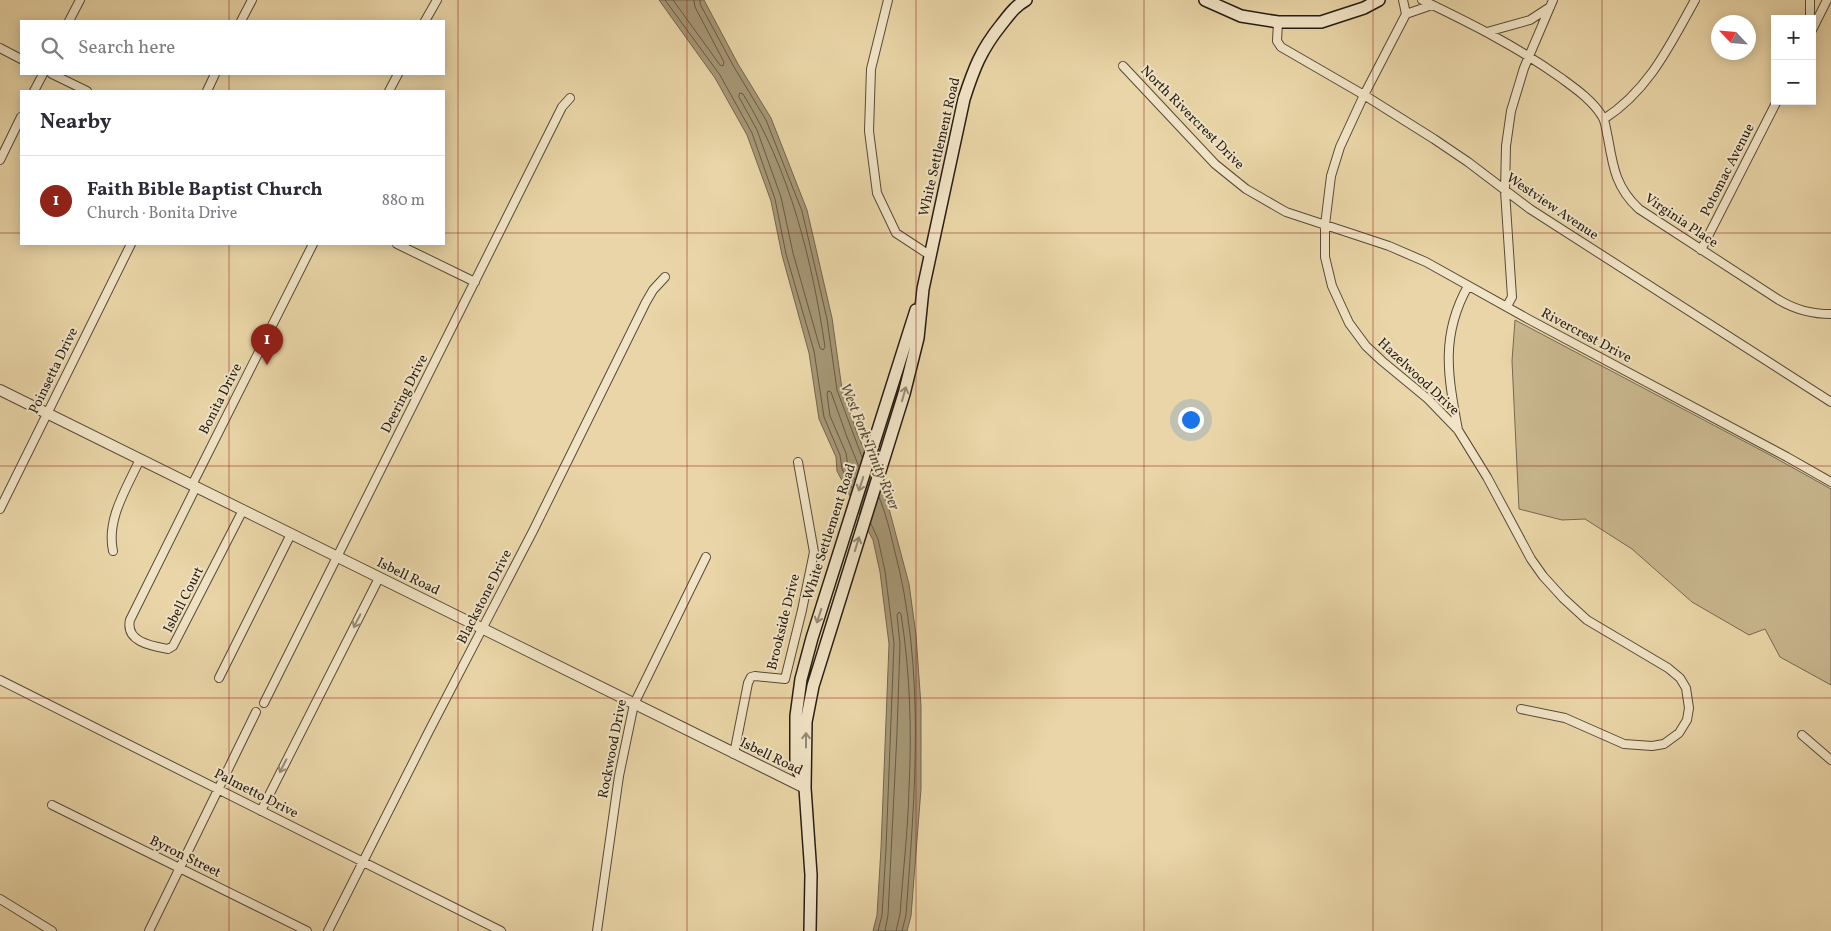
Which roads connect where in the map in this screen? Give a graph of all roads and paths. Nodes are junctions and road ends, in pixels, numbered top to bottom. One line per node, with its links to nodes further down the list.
1 (80, 0): 17 (street)
2 (252, 0): 18 (street)
3 (437, 0): 19 (street)
4 (888, 0): 47 (street)
5 (1205, 0): 21 (main road)
6 (1379, 0): 21 (main road)
7 (1403, 0): 15 (street)
8 (1422, 0): 14 (street, Virginia Place)
9 (1695, 0): 38 (street)
10 (1810, 0): 16 (street)
11 (1826, 0): 20 (street)
12 (1020, 2): 47 (main road, White Settlement Road)
13 (1552, 4): 22 (street); 24 (street)
14 (1432, 5): 15 (street); 22 (street, Virginia Place)
15 (1406, 14): 35 (street, Hazelwood Drive)
16 (1810, 15)
17 (70, 20)
18 (242, 20)
19 (425, 20)
20 (1816, 21)
21 (1278, 22): 35 (street, Westview Avenue)
22 (1487, 32): 24 (street, Virginia Place)
23 (0, 48): 25 (street)
24 (1529, 56): 38 (street, Virginia Place); 41 (street)
25 (20, 58)
26 (1122, 66): 42 (street, North Rivercrest Drive)
27 (42, 75): 31 (street)
28 (54, 75): 32 (street)
29 (215, 75): 33 (street)
30 (397, 75): 34 (street)
31 (35, 90)
32 (85, 90)
33 (208, 90)
34 (390, 90)
35 (1364, 95): 41 (street, Westview Avenue); 42 (street, Hazelwood Drive)
36 (570, 98): 49 (street, Deering Drive)
37 (1775, 105): 46 (street, Potomac Avenue)
38 (1604, 118): 46 (street, Virginia Place)
39 (20, 119): 40 (street)
40 (0, 160)
41 (1505, 191): 52 (street); 55 (street, Westview Avenue)
42 (1325, 225): 50 (street, Rivercrest Drive); 57 (street, Hazelwood Drive)
43 (131, 245): 56 (street, Poinsetta Drive)
44 (313, 245): 61 (street, Bonita Drive)
45 (400, 245): 49 (street)
46 (1701, 250): 53 (street, Virginia Place)
47 (930, 256): 51 (main road, White Settlement Road)
48 (665, 277): 69 (street, Blackstone Drive)
49 (475, 282): 66 (street, Deering Drive)
50 (1468, 286): 52 (street, Rivercrest Drive); 57 (street)
51 (923, 289): 79 (main road, White Settlement Road, one-way to 51); 79 (main road, White Settlement Road, one-way to 79)
52 (1507, 306): 60 (street, Rivercrest Drive)
53 (1831, 314)
54 (0, 390): 56 (street, Isbell Road)
55 (1831, 402)
56 (47, 414): 58 (street, Isbell Road); 62 (street, Poinsetta Drive)
57 (1458, 430): 74 (street, Hazelwood Drive)
58 (140, 459): 61 (street, Isbell Road); 65 (street)
59 (798, 462): 77 (street, Brookside Drive)
60 (1831, 482)
61 (194, 486): 63 (street, Isbell Road); 63 (street, Isbell Court)
62 (0, 509)
63 (243, 510): 64 (street, Isbell Road)
64 (291, 534): 66 (street, Isbell Road); 70 (street)
65 (113, 550)
66 (337, 557): 68 (street, Isbell Road); 72 (street, Deering Drive)
67 (706, 557): 73 (street, Rockwood Drive)
68 (379, 578): 69 (street, Isbell Road); 82 (street, one-way to 82)
69 (482, 629): 73 (street, Isbell Road); 83 (street, Blackstone Drive)
70 (219, 678)
71 (0, 680): 80 (street, Palmetto Drive)
72 (264, 703)
73 (634, 704): 77 (street, Isbell Road); 91 (street, Rockwood Drive)
74 (1521, 709)
75 (256, 712): 80 (street)
76 (1802, 735): 78 (street)
77 (734, 754): 79 (street, Isbell Road)
78 (1831, 760)
79 (805, 788): 92 (main road, White Settlement Road)
80 (219, 790): 82 (street, Palmetto Drive); 84 (street)
81 (52, 805): 84 (street, Byron Street)
82 (261, 811): 83 (street, Palmetto Drive)
83 (363, 862): 89 (street, Blackstone Drive); 90 (street, Palmetto Drive)
84 (180, 868): 87 (street); 88 (street, Byron Street)
85 (0, 898): 86 (street)
86 (52, 931)
87 (149, 931)
88 (307, 931)
89 (328, 931)
90 (501, 931)
91 (597, 931)
92 (810, 931)

